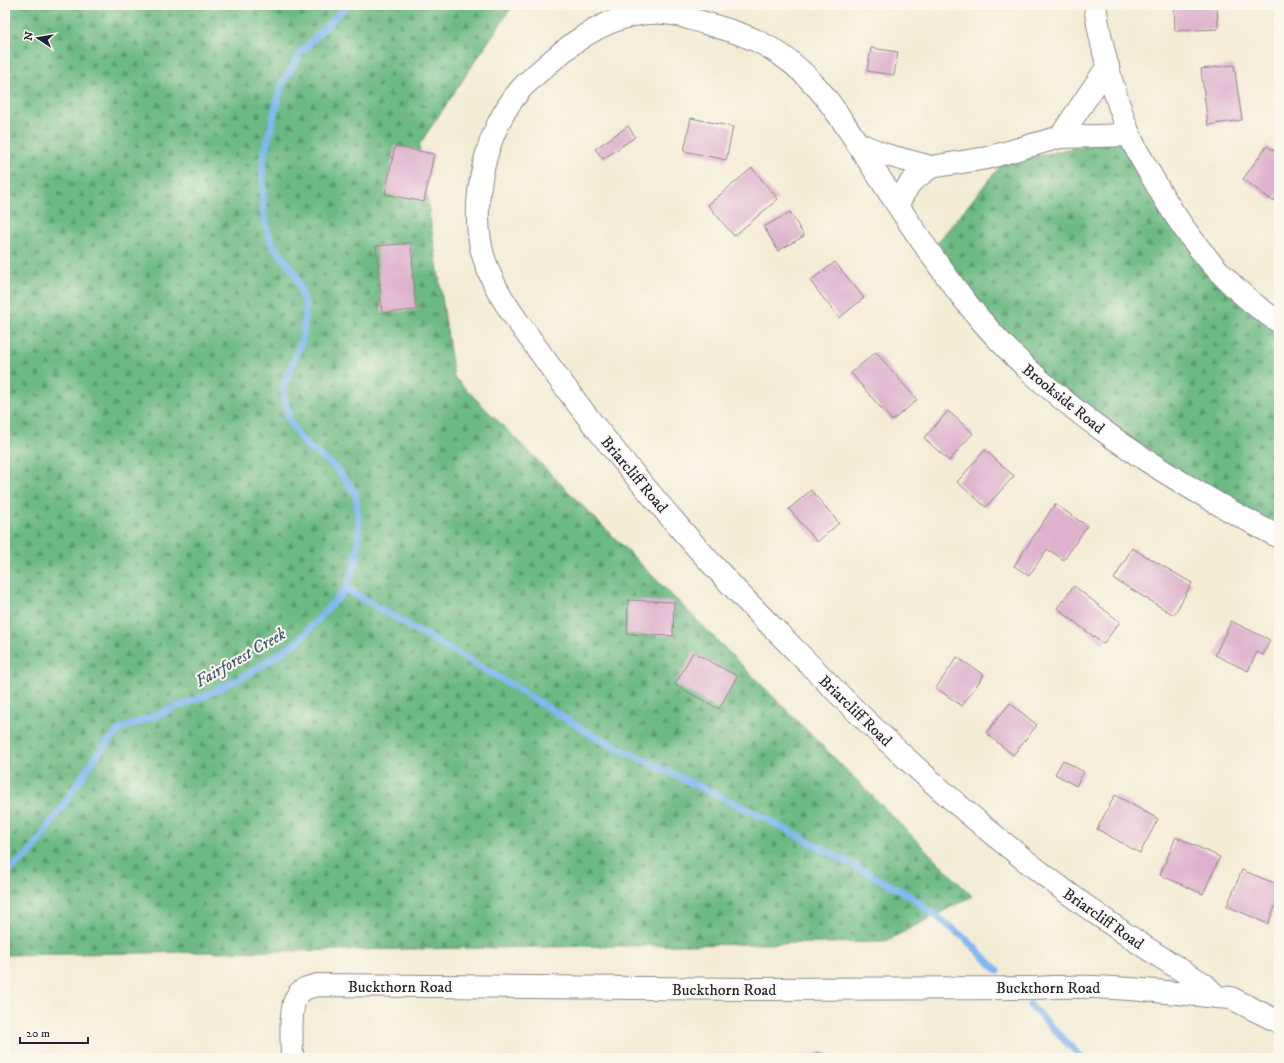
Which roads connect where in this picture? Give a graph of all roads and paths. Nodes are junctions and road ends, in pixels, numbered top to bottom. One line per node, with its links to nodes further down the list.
1 (1095, 5): 2 (street)
2 (1108, 66): 3 (street); 4 (street)
3 (1130, 135): 4 (street); 8 (street)
4 (1060, 137): 6 (street)
5 (857, 143): 6 (street); 7 (street, Brookside Road); 10 (street, Briarcliff Road)
6 (931, 168): 7 (street)
7 (897, 204): 9 (street, Brookside Road)
8 (1279, 322)
9 (1279, 537)
10 (1217, 997): 11 (street); 12 (street, Buckthorn Road)
11 (1279, 1022)
12 (292, 1058)

